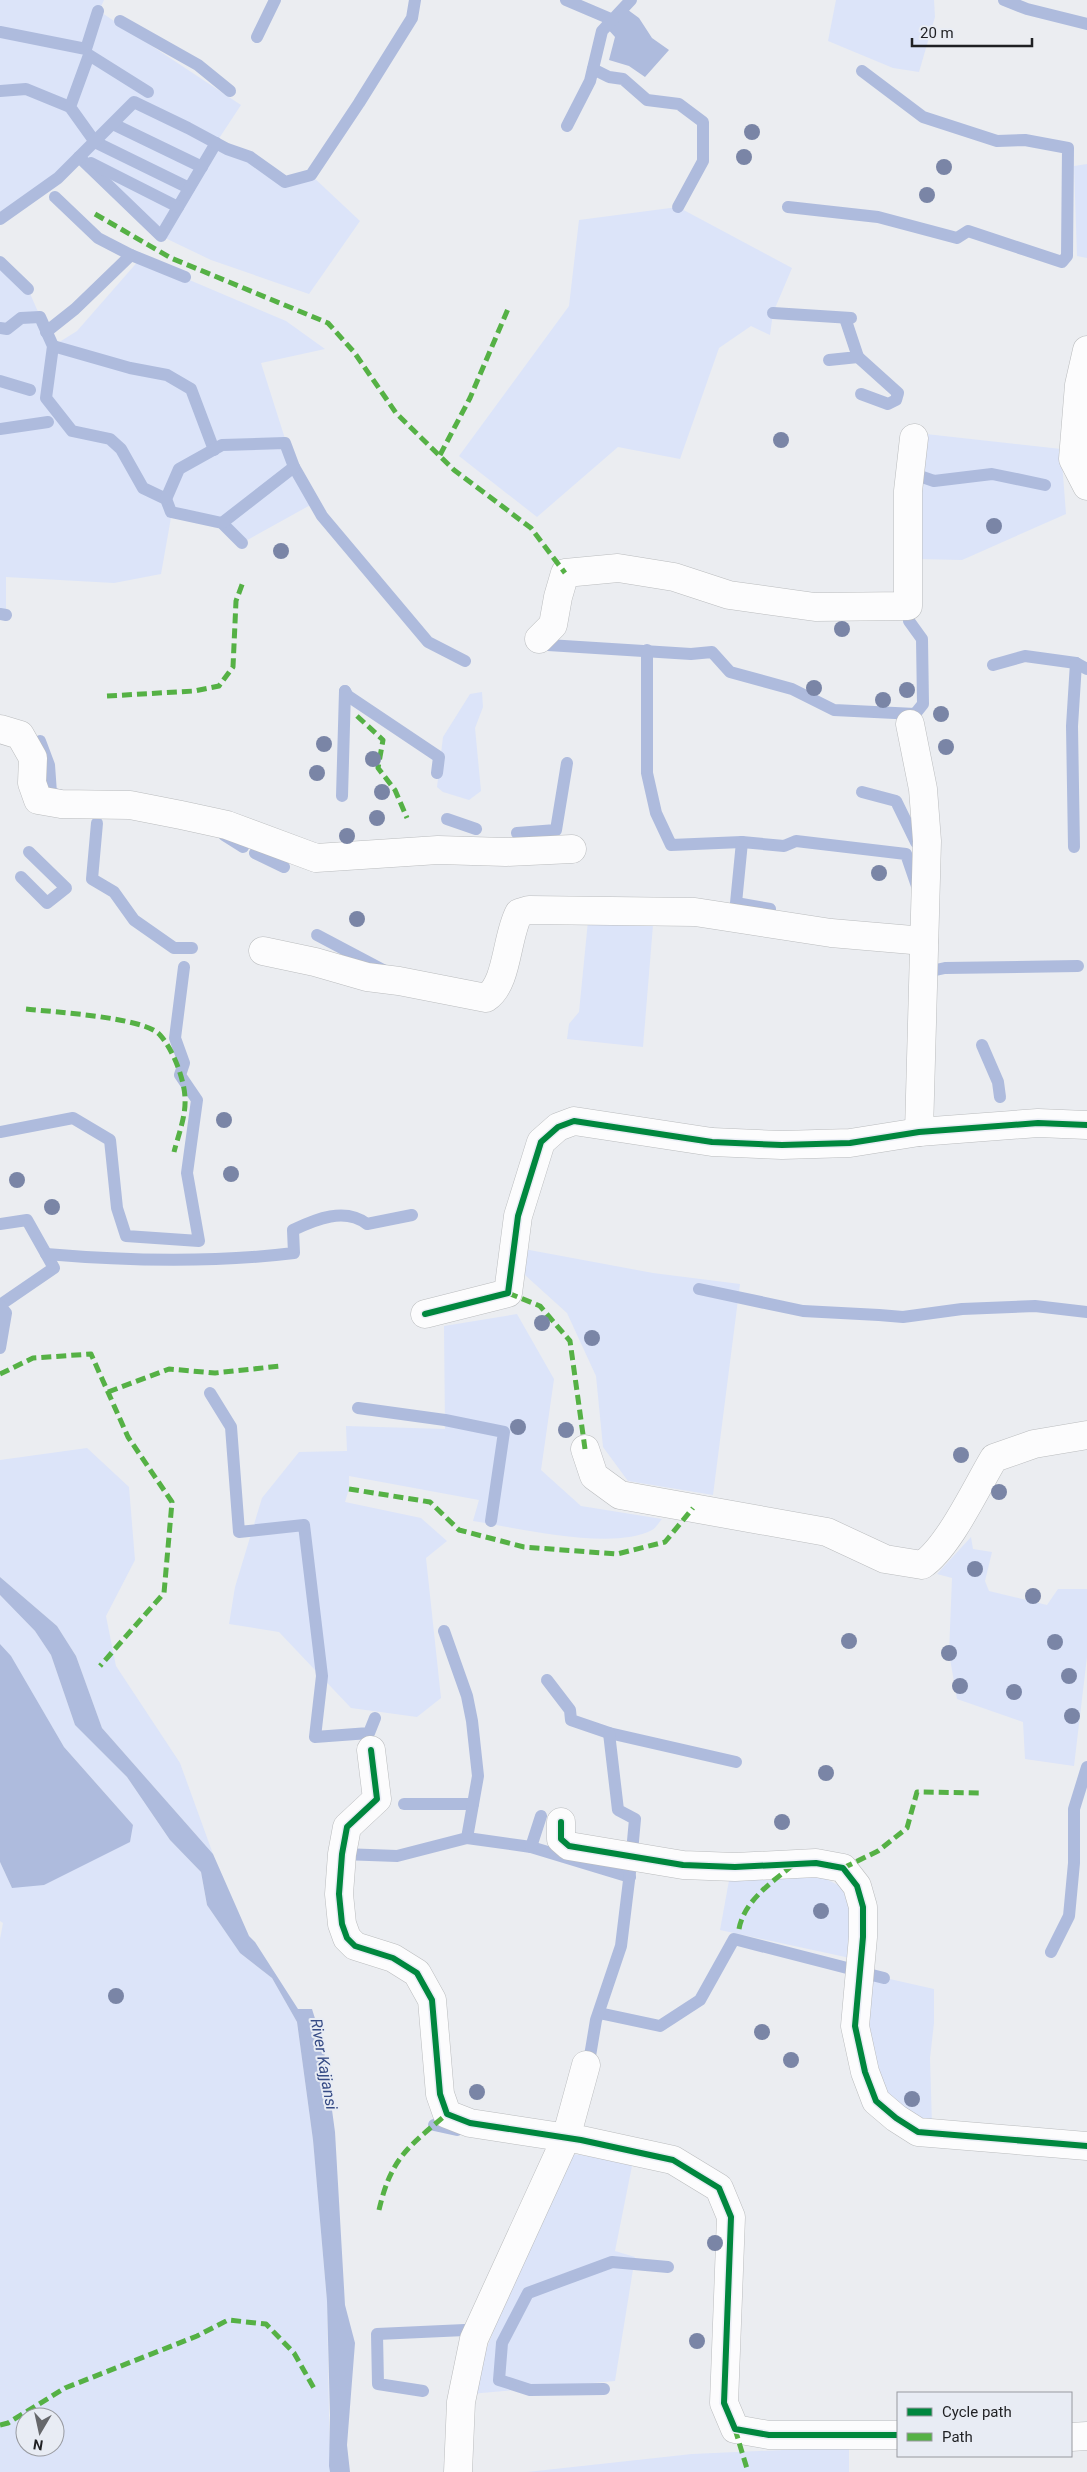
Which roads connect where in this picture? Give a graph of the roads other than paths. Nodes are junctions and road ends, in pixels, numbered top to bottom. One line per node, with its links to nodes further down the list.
1 (1087, 350): 3 (street)
2 (914, 438): 4 (street)
3 (1087, 486)
4 (539, 639)
5 (910, 724): 8 (street)
6 (0, 729): 7 (street)
7 (572, 849)
8 (924, 941): 9 (street); 11 (street)
9 (263, 951)
10 (1087, 1125): 11 (street)
11 (918, 1132): 12 (street)
12 (425, 1314)
13 (1087, 1435): 14 (street)
14 (584, 1448)
15 (371, 1750): 18 (street)
16 (561, 1822): 19 (street)
17 (586, 2065): 18 (street)
18 (566, 2138): 20 (street); 23 (street)
19 (1087, 2146)
20 (897, 2435)
21 (1087, 2436): 22 (street)
22 (1072, 2437)
23 (458, 2472)

